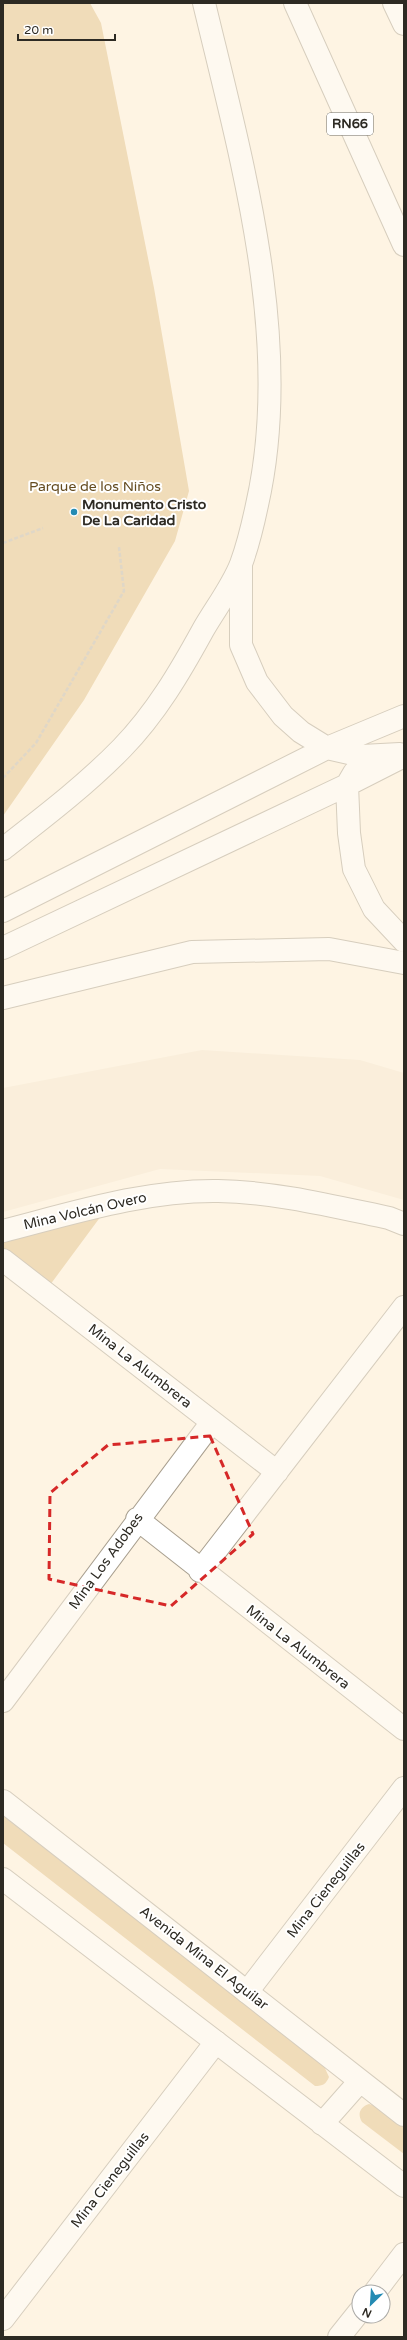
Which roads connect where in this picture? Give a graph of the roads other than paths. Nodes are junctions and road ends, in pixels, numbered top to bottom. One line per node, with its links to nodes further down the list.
1 (204, 3): 6 (main road)
2 (295, 3): 5 (main road, RN66)
3 (394, 3): 4 (main road)
4 (404, 24)
5 (404, 245)
6 (240, 566): 8 (main road); 12 (main road)
7 (397, 720): 8 (main road); 10 (main road)
8 (327, 748): 10 (main road); 13 (main road)
9 (404, 755): 10 (main road); 11 (main road)
10 (362, 756): 11 (main road)
11 (347, 785): 14 (main road); 15 (main road)
12 (3, 850)
13 (3, 911)
14 (404, 941)
15 (3, 948)
16 (404, 963): 17 (main road)
17 (3, 998)
18 (404, 1224): 19 (main road, Mina Volcán Overo)
19 (3, 1231)
20 (3, 1260): 22 (main road, Mina La Alumbrera)
21 (404, 1307): 23 (main road)
22 (212, 1422): 23 (main road, Mina La Alumbrera); 24 (main road, Mina Los Adobes)
23 (277, 1472): 25 (main road)
24 (137, 1519): 25 (main road, Mina La Alumbrera); 26 (main road, Mina Los Adobes)
25 (200, 1571): 27 (main road, Mina La Alumbrera)
26 (3, 1701)
27 (404, 1729)
28 (404, 1788): 31 (main road, Mina Cieneguillas)
29 (3, 1801): 31 (main road, Avenida Mina El Aguilar)
30 (3, 1879): 32 (main road)
31 (247, 1992): 33 (main road, Avenida Mina El Aguilar)
32 (216, 2042): 35 (main road); 39 (main road, Mina Cieneguillas)
33 (360, 2081): 34 (main road, Avenida Mina El Aguilar); 35 (main road)
34 (404, 2115)
35 (322, 2124): 36 (main road)
36 (404, 2186)
37 (404, 2254): 38 (main road)
38 (381, 2284)
39 (3, 2319)
40 (351, 2322): 41 (main road)
41 (339, 2337)

